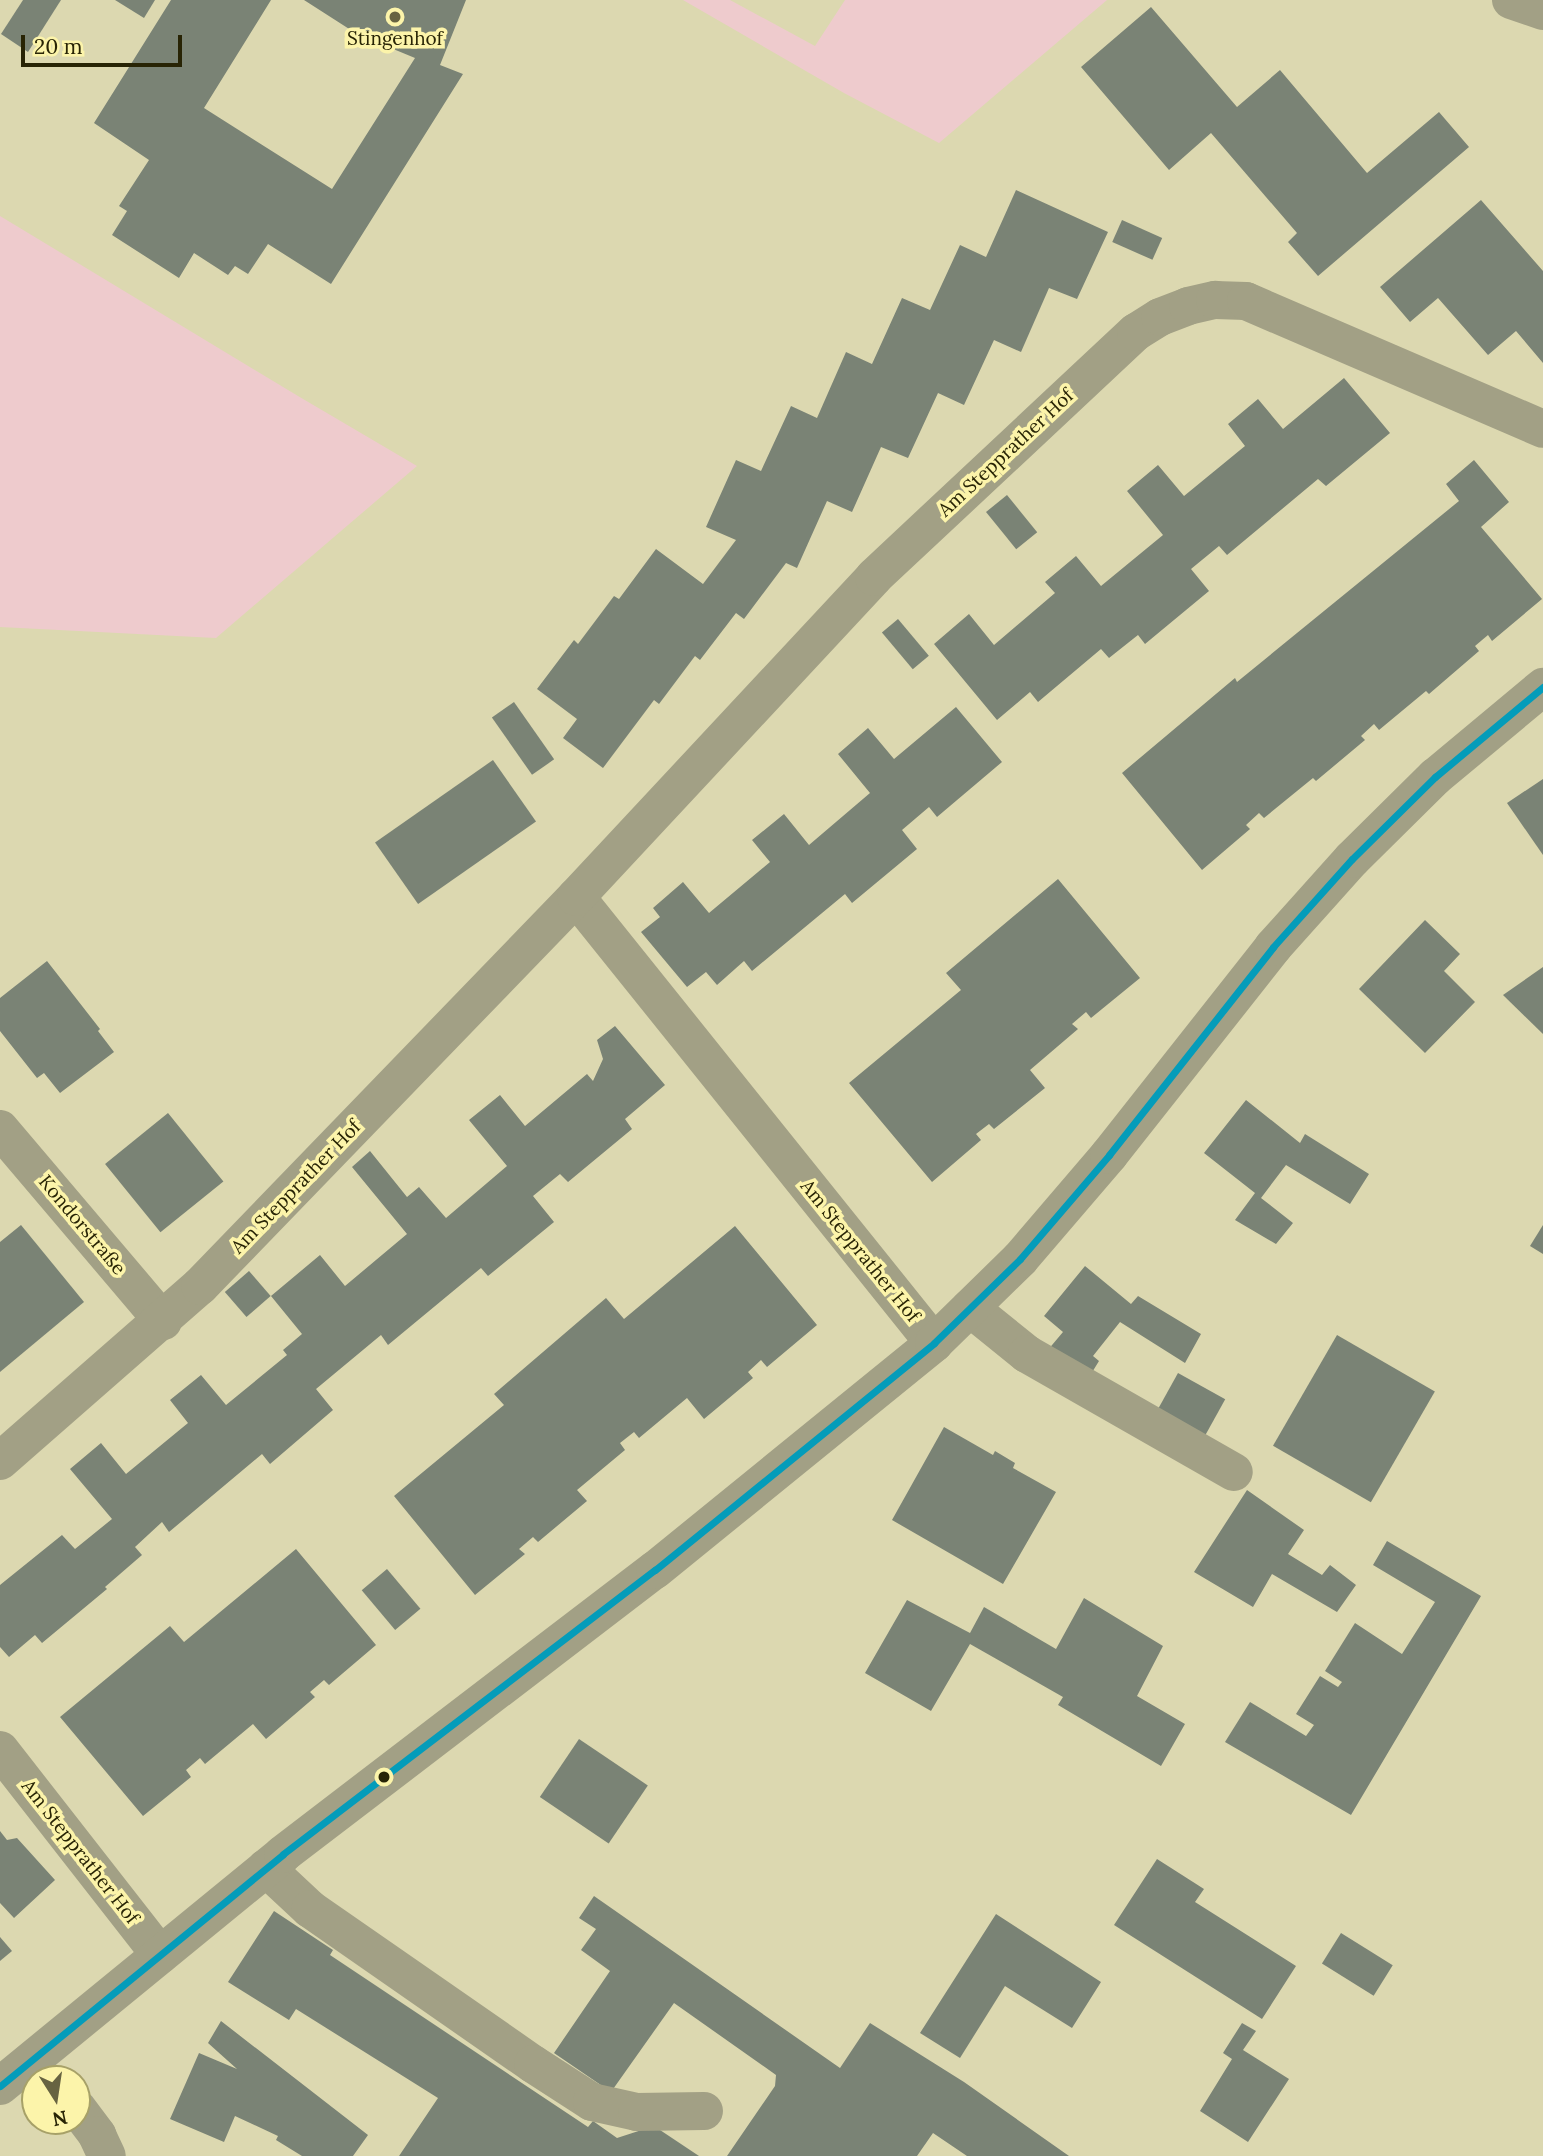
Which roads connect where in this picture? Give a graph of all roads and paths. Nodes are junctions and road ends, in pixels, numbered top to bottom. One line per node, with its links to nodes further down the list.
1 (1511, 0): 2 (street)
2 (1543, 12)
3 (1543, 429): 5 (street, Am Stepprather Hof)
4 (1543, 687): 7 (street)
5 (576, 897): 8 (street, Am Stepprather Hof); 9 (street, Am Stepprather Hof)
6 (0, 1129): 8 (street, Kondorstraße)
7 (970, 1308): 9 (street); 11 (street)
8 (163, 1321): 10 (street, Am Stepprather Hof)
9 (934, 1343): 13 (street)
10 (0, 1461)
11 (1234, 1472)
12 (0, 1750): 14 (street, Am Stepprather Hof)
13 (266, 1868): 14 (street); 18 (street)
14 (160, 1955): 15 (street)
15 (48, 2065)
16 (21, 2077): 17 (street)
17 (0, 2086)
18 (704, 2111)
19 (91, 2127): 20 (street)
20 (107, 2156)

